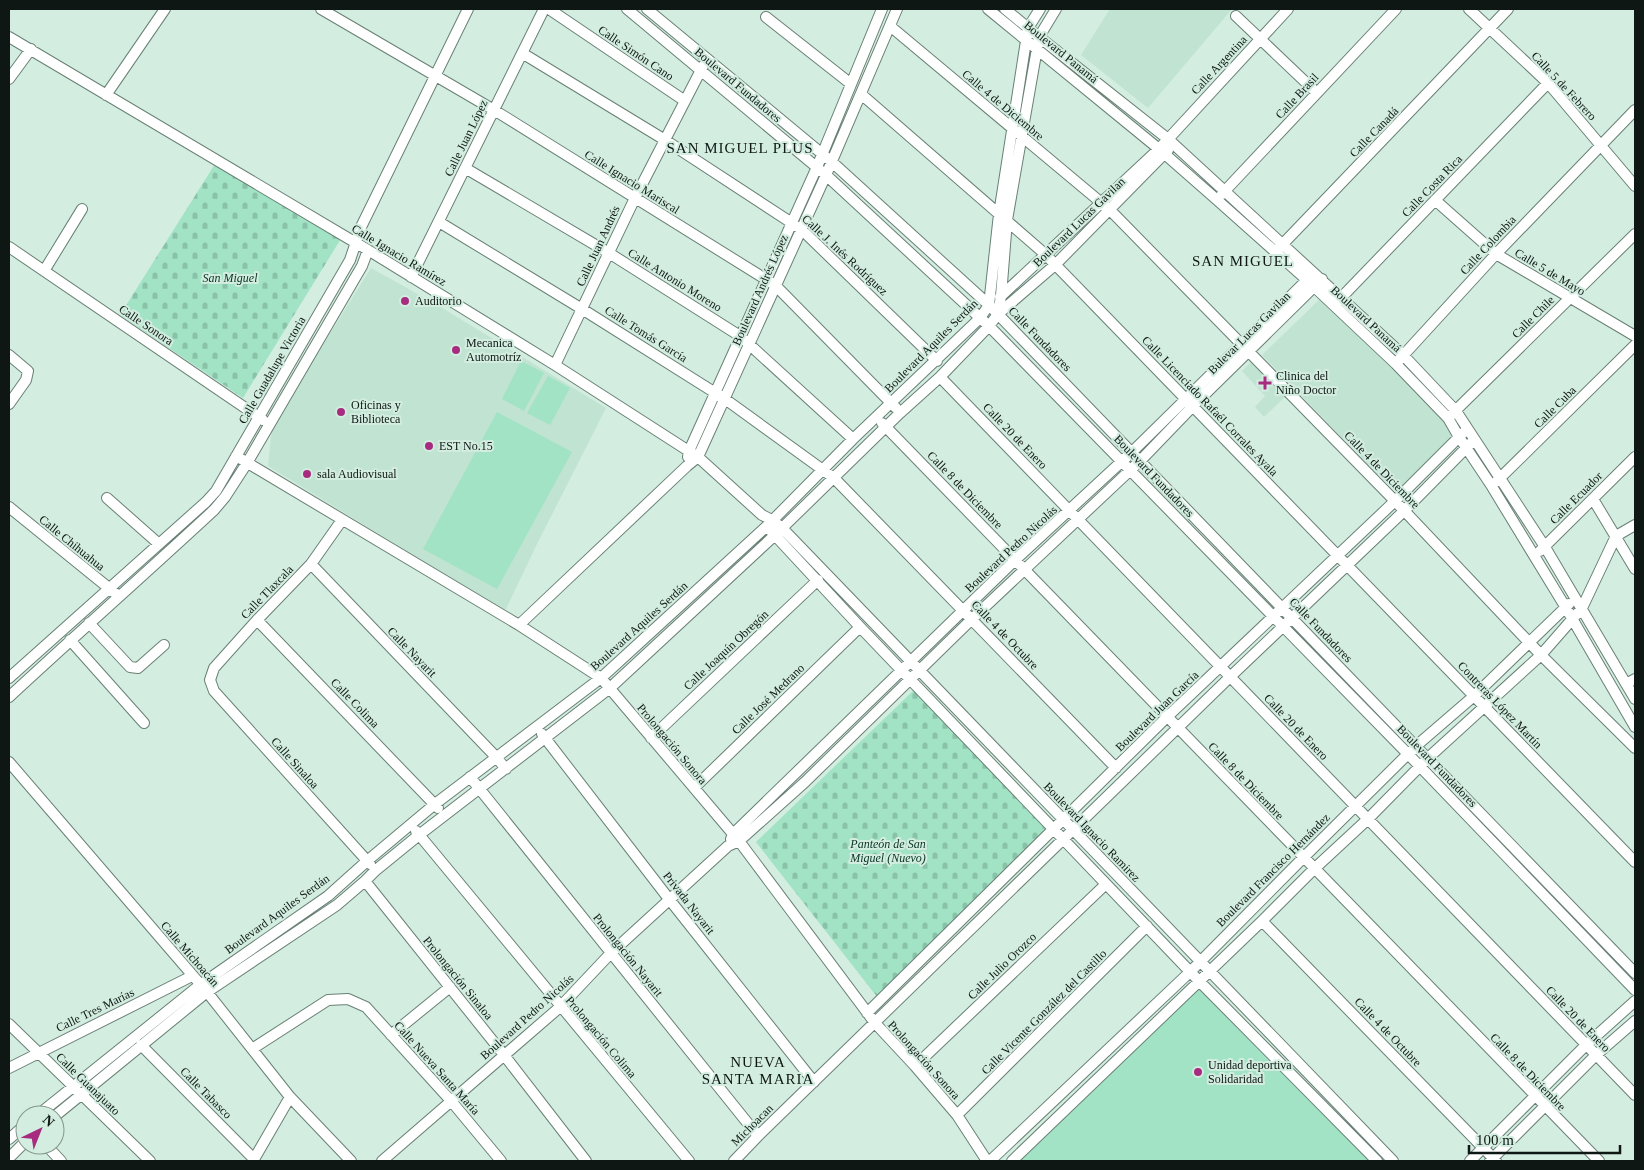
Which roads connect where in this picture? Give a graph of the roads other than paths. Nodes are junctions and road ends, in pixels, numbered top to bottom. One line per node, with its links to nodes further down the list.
1 (165, 9): 38 (street)
2 (321, 9): 32 (street, Calle Ignacio Mariscal)
3 (468, 9): 32 (street, Calle Guadalupe Victoria)
4 (544, 9): 29 (street, Calle Juan López)
5 (549, 9): 39 (street, Calle Simón Cano)
6 (627, 9): 31 (street, Boulevard Fundadores)
7 (647, 9): 30 (street, Boulevard Fundadores)
8 (882, 9): 35 (street, Boulevard Andrés López)
9 (897, 9): 20 (street, Boulevard Andrés López)
10 (988, 9): 26 (street, Boulevard Panamá)
11 (1005, 9): 21 (street, Boulevard Panamá)
12 (1040, 9): 21 (street, Boulevard Aquiles Serdán)
13 (1056, 9): 24 (street, Boulevard Aquiles Serdán)
14 (1288, 9): 25 (street, Calle Argentina)
15 (1396, 9): 36 (street, Calle Brasil)
16 (1469, 9): 22 (street, Calle 5 de Febrero)
17 (1508, 9): 22 (street, Calle Canadá)
18 (1236, 16): 25 (street)
19 (766, 17): 35 (street)
20 (890, 26): 37 (street, Boulevard Andrés López); 42 (street, Calle 4 de Diciembre)
21 (1028, 28): 24 (street, Boulevard Panamá); 26 (street, Boulevard Aquiles Serdán)
22 (1490, 29): 34 (street, Calle 5 de Febrero); 67 (street, Calle Canadá)
23 (9, 37): 27 (street, Calle Ignacio Ramírez)
24 (1039, 38): 28 (street, Boulevard Aquiles Serdán); 45 (street, Boulevard Panamá)
25 (1261, 38): 36 (street); 45 (street, Calle Argentina)
26 (1026, 40): 28 (street, Boulevard Panamá); 42 (street, Boulevard Aquiles Serdán)
27 (31, 49): 33 (street); 38 (street, Calle Ignacio Ramírez)
28 (1037, 50): 43 (street, Boulevard Aquiles Serdán); 47 (street, Boulevard Panamá)
29 (522, 53): 40 (street, Calle Juan López); 44 (street, Calle J. Inés Rodríguez)
30 (707, 58): 31 (street, Calle Juan Andrés); 48 (street, Boulevard Fundadores)
31 (701, 70): 39 (street, Calle Juan Andrés); 50 (street, Boulevard Fundadores)
32 (435, 75): 40 (street, Calle Ignacio Mariscal); 66 (street, Calle Guadalupe Victoria)
33 (9, 79)
34 (1548, 83): 46 (street, Calle 5 de Febrero); 57 (street, Calle Costa Rica)
35 (851, 84): 48 (street, Boulevard Andrés López)
36 (1317, 93): 54 (street, Calle Brasil)
37 (860, 94): 49 (street, Boulevard Andrés López); 61 (street)
38 (106, 95): 66 (street, Calle Ignacio Ramírez)
39 (685, 101): 44 (street, Calle Juan Andrés)
40 (494, 110): 51 (street, Calle Juan López); 55 (street, Calle Ignacio Mariscal)
41 (1635, 110): 46 (street, Calle Colombia)
42 (1013, 130): 43 (street, Calle 4 de Diciembre); 61 (street, Boulevard Aquiles Serdán)
43 (1022, 138): 58 (street, Calle 4 de Diciembre); 61 (street, Boulevard Aquiles Serdán)
44 (665, 140): 55 (street, Calle Juan Andrés); 63 (street, Calle J. Inés Rodríguez)
45 (1171, 142): 47 (street, Boulevard Lucas Gavilan); 54 (street, Boulevard Panamá)
46 (1602, 146): 53 (street, Calle 5 de Febrero); 73 (street, Calle Colombia)
47 (1162, 151): 56 (street, Boulevard Panamá); 58 (street, Boulevard Lucas Gavilan); 60 (street, Boulevard Lucas Gavilan)
48 (822, 154): 49 (street, Boulevard Fundadores); 50 (street, Boulevard Andrés López)
49 (832, 162): 52 (street, Boulevard Andrés López); 83 (street, Boulevard Fundadores)
50 (817, 167): 52 (street, Boulevard Fundadores); 63 (street, Boulevard Andrés López)
51 (465, 168): 62 (street, Calle Juan López); 71 (street, Calle Antonio Moreno)
52 (826, 175): 64 (street, Boulevard Andrés López); 87 (street, Boulevard Fundadores)
53 (1635, 186)
54 (1225, 190): 56 (street, Calle Brasil); 67 (street, Boulevard Panamá)
55 (635, 198): 71 (street, Calle Juan Andrés); 77 (street, Calle Ignacio Mariscal)
56 (1216, 200): 70 (street, Boulevard Panamá)
57 (1435, 200): 73 (street, Calle 5 de Mayo); 81 (street, Calle Costa Rica)
58 (1101, 203): 60 (street, Calle 4 de Diciembre); 72 (street, Boulevard Lucas Gavilan)
59 (82, 209): 75 (street)
60 (1110, 210): 74 (street, Boulevard Lucas Gavilan); 93 (street, Calle 4 de Diciembre)
61 (1003, 217): 72 (street); 80 (street, Boulevard Aquiles Serdán); 83 (street, Boulevard Aquiles Serdán)
62 (439, 222): 76 (street, Calle Juan López); 85 (street, Calle Tomás García)
63 (792, 222): 64 (street, Calle J. Inés Rodríguez); 77 (street, Boulevard Andrés López)
64 (801, 229): 79 (street, Boulevard Andrés López); 96 (street, Calle J. Inés Rodríguez)
65 (1635, 234): 82 (street, Calle Chile)
66 (357, 244): 69 (street, Calle Ignacio Ramírez); 107 (street, Calle Guadalupe Victoria)
67 (1283, 244): 70 (street, Calle Canadá); 78 (street, Boulevard Panamá)
68 (9, 247): 75 (street, Calle Sonora)
69 (368, 250): 76 (street, Calle Ignacio Ramírez); 109 (street, Calle Guadalupe Victoria)
70 (1276, 252): 78 (street, Boulevard Panamá)
71 (609, 253): 85 (street, Calle Juan Andrés); 89 (street, Calle Antonio Moreno)
72 (1046, 254): 74 (street, Calle Licenciado Rafaél Corrales Ayala); 80 (street, Boulevard Lucas Gavilan)
73 (1496, 254): 82 (street, Calle 5 de Mayo); 95 (street, Calle Colombia)
74 (1055, 265): 86 (street, Boulevard Lucas Gavilan); 102 (street, Calle Licenciado Rafaél Corrales Ayala)
75 (44, 271): 107 (street, Calle Sonora)
76 (411, 277): 98 (street, Calle Ignacio Ramírez)
77 (766, 279): 79 (street, Calle Ignacio Mariscal); 89 (street, Boulevard Andrés López)
78 (1314, 280): 81 (street, Boulevard Panamá); 84 (street, Boulevard Panamá); 93 (street, Bulevar Lucas Gavilan)
79 (775, 285): 91 (street, Boulevard Andrés López); 104 (street, Calle Ignacio Mariscal)
80 (1001, 296): 83 (street, Boulevard Lucas Gavilan); 86 (street, Boulevard Aquiles Serdán)
81 (1342, 298): 84 (street, Calle Costa Rica); 95 (street, Boulevard Panamá)
82 (1570, 299): 90 (street, Calle 5 de Mayo); 106 (street, Calle Chile)
83 (989, 305): 86 (street, Calle Fundadores); 87 (street, Boulevard Aquiles Serdán)
84 (1334, 306): 97 (street, Boulevard Panamá)
85 (582, 309): 98 (street, Calle Juan Andrés); 100 (street, Calle Tomás García)
86 (998, 314): 88 (street, Boulevard Aquiles Serdán); 116 (street, Calle Fundadores)
87 (980, 318): 88 (street, Boulevard Fundadores); 96 (street, Boulevard Aquiles Serdán)
88 (989, 326): 99 (street, Boulevard Aquiles Serdán); 120 (street, Boulevard Fundadores)
89 (740, 336): 91 (street, Calle Antonio Moreno); 100 (street, Boulevard Andrés López)
90 (1635, 336)
91 (750, 344): 101 (street, Boulevard Andrés López); 113 (street, Calle Antonio Moreno)
92 (1635, 345): 126 (street, Calle Cuba)
93 (1245, 347): 102 (street, Bulevar Lucas Gavilan); 130 (street, Calle 4 de Diciembre)
94 (9, 355): 103 (street)
95 (1404, 356): 97 (street, Calle Colombia); 106 (street, Boulevard Panamá)
96 (937, 361): 104 (street, Boulevard Aquiles Serdán)
97 (1396, 364): 106 (street, Boulevard Panamá)
98 (555, 365): 117 (street, Calle Ignacio Ramírez)
99 (940, 377): 105 (street, Boulevard Aquiles Serdán); 132 (street, Calle 20 de Enero)
100 (715, 393): 101 (street, Calle Tomás García); 117 (street, Boulevard Andrés López)
101 (725, 399): 117 (street, Boulevard Andrés López); 123 (street, Calle Tomás García)
102 (1189, 402): 116 (street, Boulevard Pedro Nicolás); 121 (street, Bulevar Lucas Gavilan); 142 (street, Calle Licenciado Rafaél Corrales Ayala)
103 (9, 404)
104 (892, 404): 105 (street, Calle Ignacio Mariscal); 108 (street, Boulevard Aquiles Serdán)
105 (900, 413): 110 (street, Boulevard Aquiles Serdán)
106 (1452, 414): 111 (street, Boulevard Panamá); 112 (street, Boulevard Panamá)
107 (259, 417): 109 (street, Calle Sonora); 118 (street, Calle Guadalupe Victoria)
108 (877, 417): 110 (street, Calle 8 de Diciembre); 113 (street, Boulevard Aquiles Serdán)
109 (270, 424): 122 (street, Calle Guadalupe Victoria)
110 (886, 427): 125 (street, Boulevard Aquiles Serdán); 144 (street, Calle 8 de Diciembre)
111 (1467, 429): 112 (street, Boulevard Juan García); 114 (street, Boulevard Panamá)
112 (1459, 437): 115 (street, Boulevard Panamá); 130 (street, Boulevard Juan García)
113 (853, 439): 123 (street, Boulevard Aquiles Serdán)
114 (1474, 440): 115 (street); 126 (street, Boulevard Panamá)
115 (1466, 448): 127 (street, Boulevard Panamá); 133 (street)
116 (1132, 452): 120 (street, Boulevard Pedro Nicolás); 121 (street, Calle Fundadores)
117 (694, 454): 136 (street, Calle Ignacio Ramírez); 164 (street, Boulevard Andrés López)
118 (236, 456): 122 (street, Prolongación Sonora); 140 (street, Calle Guadalupe Victoria)
119 (1635, 457): 129 (street, Calle Ecuador)
120 (1122, 461): 124 (street, Boulevard Fundadores); 132 (street, Boulevard Pedro Nicolás)
121 (1140, 461): 124 (street, Bulevar Lucas Gavilan); 154 (street, Calle Fundadores)
122 (247, 463): 134 (street, Prolongación Sonora); 152 (street, Calle Guadalupe Victoria)
123 (824, 470): 125 (street, Calle Tomás García); 136 (street, Boulevard Aquiles Serdán)
124 (1131, 470): 135 (street, Boulevard Pedro Nicolás); 158 (street, Boulevard Fundadores)
125 (834, 478): 138 (street, Boulevard Aquiles Serdán); 157 (street, Calle 4 de Octubre)
126 (1501, 478): 127 (street, Calle Cuba); 141 (street, Boulevard Panamá)
127 (1491, 485): 143 (street, Boulevard Panamá)
128 (107, 498): 140 (street)
129 (1594, 499): 139 (street); 141 (street, Calle Ecuador)
130 (1395, 501): 133 (street, Calle 4 de Diciembre); 142 (street, Boulevard Juan García)
131 (9, 507): 150 (street, Calle Chihuahua)
132 (1069, 510): 135 (street, Calle 20 de Enero); 144 (street, Boulevard Pedro Nicolás)
133 (1404, 511): 146 (street); 168 (street, Calle 4 de Diciembre)
134 (342, 520): 145 (street, Calle Tlaxcala); 164 (street, Prolongación Sonora)
135 (1079, 520): 148 (street, Boulevard Pedro Nicolás); 172 (street, Calle 20 de Enero)
136 (770, 523): 138 (street, Boulevard Ignacio Ramirez); 177 (street, Boulevard Aquiles Serdán)
137 (1635, 525): 139 (street)
138 (778, 531): 149 (street, Boulevard Ignacio Ramirez); 171 (street, Boulevard Ignacio Ramirez); 181 (street, Boulevard Aquiles Serdán)
139 (1616, 536): 147 (street); 151 (street)
140 (159, 544): 150 (street, Calle Guadalupe Victoria)
141 (1545, 547): 143 (street, Calle Ecuador); 153 (street, Boulevard Panamá)
142 (1338, 556): 146 (street, Calle Licenciado Rafaél Corrales Ayala); 154 (street, Boulevard Juan García)
143 (1534, 556): 155 (street, Boulevard Panamá)
144 (1015, 560): 148 (street, Calle 8 de Diciembre); 157 (street, Boulevard Pedro Nicolás)
145 (311, 564): 161 (street, Calle Tlaxcala); 196 (street, Calle Nayarit)
146 (1347, 566): 160 (street); 182 (street, Contreras López Martín)
147 (1635, 569)
148 (1024, 571): 159 (street, Boulevard Pedro Nicolás); 186 (street, Calle 8 de Diciembre)
149 (818, 580): 165 (street, Boulevard Ignacio Ramirez); 191 (street, Calle Joaquín Obregón)
150 (109, 589): 152 (street, Calle Chihuahua); 176 (street, Calle Guadalupe Victoria)
151 (1589, 592): 153 (street); 156 (street)
152 (120, 598): 163 (street, Calle Guadalupe Victoria)
153 (1575, 598): 155 (street, Boulevard Francisco Hernández); 156 (street, Boulevard Panamá)
154 (1282, 608): 158 (street, Boulevard Juan García); 160 (street, Calle Fundadores)
155 (1566, 608): 162 (street, Boulevard Panamá); 168 (street, Boulevard Francisco Hernández)
156 (1582, 608): 162 (street); 180 (street, Boulevard Panamá)
157 (964, 610): 159 (street, Calle 4 de Octubre); 171 (street, Boulevard Pedro Nicolás)
158 (1273, 617): 166 (street, Boulevard Fundadores); 172 (street, Boulevard Juan García)
159 (972, 619): 174 (street, Boulevard Pedro Nicolás); 200 (street, Calle 4 de Octubre)
160 (1292, 619): 166 (street); 193 (street, Calle Fundadores)
161 (257, 620): 178 (street, Calle Tlaxcala); 205 (street, Calle Colima)
162 (1572, 620): 170 (street); 189 (street, Boulevard Panamá)
163 (89, 623): 167 (street, Calle Guadalupe Victoria); 169 (street)
164 (519, 625): 177 (street, Prolongación Sonora)
165 (860, 627): 173 (street, Boulevard Ignacio Ramirez); 203 (street, Calle José Medrano)
166 (1283, 628): 175 (street); 195 (street, Boulevard Fundadores)
167 (70, 640): 183 (street, Calle Guadalupe Victoria); 187 (street)
168 (1529, 643): 170 (street, Calle 4 de Diciembre); 182 (street, Boulevard Francisco Hernández)
169 (164, 644)
170 (1541, 655): 185 (street); 194 (street, Calle 4 de Diciembre)
171 (911, 663): 173 (street, Boulevard Pedro Nicolás); 174 (street, Boulevard Ignacio Ramirez)
172 (1221, 667): 175 (street, Calle 20 de Enero); 186 (street, Boulevard Juan García)
173 (902, 671): 179 (street, Boulevard Ignacio Ramirez); 214 (street, Boulevard Pedro Nicolás)
174 (919, 671): 179 (street, Boulevard Pedro Nicolás); 208 (street, Boulevard Ignacio Ramirez)
175 (1230, 677): 190 (street); 206 (street, Calle 20 de Enero)
176 (9, 678)
177 (601, 678): 181 (street, Prolongación Sonora); 188 (street, Boulevard Aquiles Serdán)
178 (210, 680): 217 (street, Calle Sinaloa)
179 (911, 680): 211 (street, Boulevard Ignacio Ramirez); 214 (street, Boulevard Pedro Nicolás)
180 (1631, 682): 184 (street, Boulevard Panamá)
181 (610, 688): 191 (street, Prolongación Sonora); 192 (street, Boulevard Aquiles Serdán)
182 (1474, 696): 185 (street, Contreras López Martín); 193 (street, Boulevard Francisco Hernández)
183 (9, 697)
184 (1635, 699)
185 (1485, 708): 197 (street); 218 (street, Contreras López Martín)
186 (1167, 717): 190 (street, Calle 8 de Diciembre); 200 (street, Boulevard Juan García)
187 (144, 723)
188 (536, 726): 192 (street, Privada Nayarit); 196 (street, Boulevard Aquiles Serdán)
189 (1635, 727)
190 (1178, 729): 212 (street); 216 (street, Calle 8 de Diciembre)
191 (650, 738): 203 (street, Prolongación Sonora)
192 (545, 739): 201 (street, Boulevard Aquiles Serdán); 223 (street, Privada Nayarit)
193 (1416, 746): 195 (street, Boulevard Francisco Hernández); 197 (street, Calle Fundadores)
194 (1635, 748)
195 (1408, 754): 199 (street, Boulevard Fundadores); 206 (street, Boulevard Francisco Hernández)
196 (496, 757): 201 (street, Calle Nayarit); 202 (street, Boulevard Aquiles Serdán)
197 (1428, 758): 199 (street); 230 (street, Calle Fundadores)
198 (9, 762): 231 (street, Calle Michoacán)
199 (1419, 766): 209 (street); 235 (street, Boulevard Fundadores)
200 (1116, 768): 208 (street, Boulevard Juan García)
201 (506, 769): 204 (street, Boulevard Aquiles Serdán)
202 (470, 778): 204 (street, Prolongación Nayarit); 205 (street, Boulevard Aquiles Serdán)
203 (694, 788): 214 (street, Prolongación Sonora)
204 (479, 790): 207 (street, Boulevard Aquiles Serdán); 226 (street, Prolongación Nayarit)
205 (435, 804): 207 (street, Calle Colima); 210 (street, Boulevard Aquiles Serdán)
206 (1356, 806): 209 (street, Calle 20 de Enero); 216 (street, Boulevard Francisco Hernández)
207 (445, 815): 213 (street, Boulevard Aquiles Serdán)
208 (1063, 820): 211 (street, Boulevard Juan García); 212 (street, Boulevard Ignacio Ramirez)
209 (1368, 820): 219 (street); 244 (street, Calle 20 de Enero)
210 (411, 824): 213 (street, Prolongación Colima); 217 (street, Boulevard Aquiles Serdán)
211 (1054, 828): 215 (street, Boulevard Ignacio Ramirez); 238 (street, Boulevard Juan García)
212 (1073, 829): 215 (street); 227 (street, Boulevard Ignacio Ramirez)
213 (419, 835): 220 (street, Boulevard Aquiles Serdán); 237 (street, Prolongación Colima)
214 (736, 838): 223 (street, Boulevard Pedro Nicolás); 238 (street, Prolongación Sonora)
215 (1064, 838): 222 (street, Boulevard Ignacio Ramirez); 240 (street)
216 (1302, 858): 219 (street, Calle 8 de Diciembre); 227 (street, Boulevard Francisco Hernández)
217 (367, 860): 220 (street, Calle Sinaloa); 234 (street, Boulevard Aquiles Serdán)
218 (1635, 862)
219 (1314, 869): 224 (street); 255 (street, Calle 8 de Diciembre)
220 (376, 870): 221 (street, Boulevard Aquiles Serdán)
221 (365, 882): 233 (street, Prolongación Sinaloa); 234 (street, Boulevard Aquiles Serdán)
222 (1106, 884): 225 (street, Boulevard Ignacio Ramirez); 249 (street, Calle Julio Orozco)
223 (669, 899): 226 (street, Boulevard Pedro Nicolás); 251 (street, Privada Nayarit)
224 (1262, 921): 229 (street); 263 (street, Calle 4 de Octubre)
225 (1147, 926): 228 (street, Boulevard Ignacio Ramirez); 261 (street, Calle Vicente González del Castillo)
226 (610, 954): 237 (street, Boulevard Pedro Nicolás); 262 (street, Prolongación Nayarit)
227 (1200, 960): 228 (street, Boulevard Francisco Hernández); 229 (street, Boulevard Ignacio Ramirez)
228 (1191, 971): 232 (street, Boulevard Ignacio Ramirez); 273 (street, Boulevard Francisco Hernández)
229 (1210, 971): 232 (street); 276 (street, Boulevard Ignacio Ramirez)
230 (1635, 973)
231 (192, 976): 234 (street, Calle Michoacán); 246 (street, Calle Tres Marías)
232 (1199, 981): 274 (street); 275 (street, Boulevard Ignacio Ramirez)
233 (450, 987): 242 (street); 247 (street, Prolongación Sinaloa)
234 (203, 988): 243 (street, Boulevard Aquiles Serdán); 245 (street, Calle Michoacán); 252 (street, Boulevard Aquiles Serdán)
235 (1635, 990)
236 (1635, 1001): 244 (street)
237 (560, 1007): 247 (street, Boulevard Pedro Nicolás); 271 (street, Prolongación Colima)
238 (867, 1013): 240 (street, Prolongación Sonora)
239 (1635, 1021): 248 (street)
240 (874, 1023): 249 (street, Prolongación Sonora); 251 (street, Michoacan)
241 (9, 1024): 246 (street, Calle Guanajuato)
242 (391, 1035): 245 (street, Calle Nueva Santa María); 257 (street, Calle Nueva Santa María)
243 (141, 1045): 253 (street, Boulevard Aquiles Serdán); 264 (street, Calle Tabasco)
244 (1586, 1045): 248 (street, Calle 20 de Enero); 255 (street)
245 (252, 1049): 256 (street, Calle Michoacán)
246 (38, 1053): 250 (street, Calle Tres Marías); 252 (street, Calle Guanajuato)
247 (504, 1054): 257 (street, Boulevard Pedro Nicolás); 270 (street, Prolongación Sinaloa)
248 (1596, 1055): 254 (street, Calle 20 de Enero); 260 (street)
249 (915, 1066): 261 (street, Prolongación Sonora)
250 (9, 1068)
251 (814, 1082): 262 (street, Michoacan)
252 (73, 1087): 253 (street, Calle Guanajuato); 258 (street, Boulevard Aquiles Serdán)
253 (81, 1093): 259 (street, Boulevard Aquiles Serdán); 266 (street, Calle Guanajuato)
254 (1635, 1095)
255 (1535, 1096): 260 (street, Calle 8 de Diciembre); 263 (street)
256 (290, 1097): 264 (street); 267 (street, Calle Michoacán)
257 (452, 1102): 268 (street, Boulevard Pedro Nicolás); 269 (street, Calle Nueva Santa María)
258 (50, 1105)
259 (65, 1107)
260 (1545, 1107): 265 (street); 278 (street, Calle 8 de Diciembre)
261 (957, 1115): 273 (street, Prolongación Sonora)
262 (758, 1136): 272 (street, Michoacan)
263 (1484, 1149): 265 (street, Calle 4 de Octubre); 277 (street)
264 (253, 1160)
265 (1493, 1160)
266 (150, 1161)
267 (351, 1161)
268 (382, 1161)
269 (501, 1161)
270 (586, 1161)
271 (689, 1161)
272 (734, 1161)
273 (989, 1161)
274 (1012, 1161)
275 (1377, 1161)
276 (1393, 1161)
277 (1470, 1161)
278 (1599, 1161)

